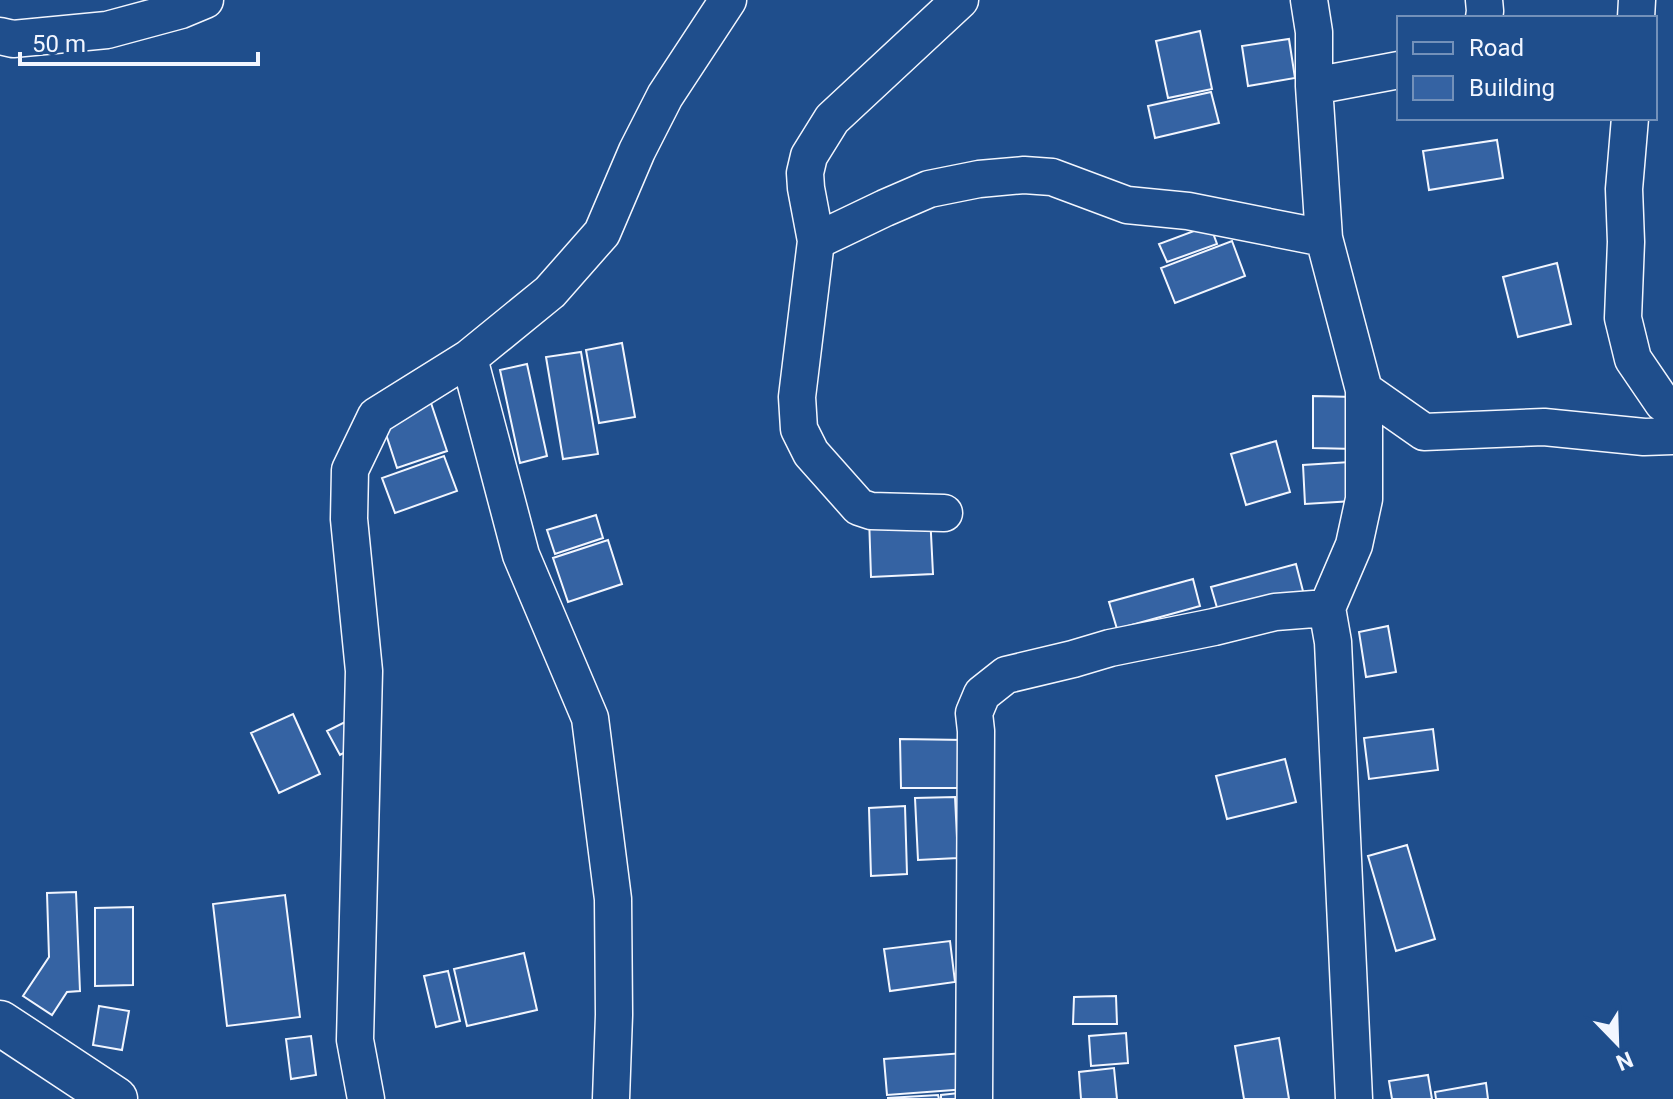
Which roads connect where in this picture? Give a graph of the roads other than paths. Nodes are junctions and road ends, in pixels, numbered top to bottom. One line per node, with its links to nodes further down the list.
1 (205, 0): 5 (street)
2 (728, 0): 11 (street)
3 (960, 0): 10 (street)
4 (1309, 0): 7 (street)
5 (0, 36)
6 (1397, 70): 7 (street)
7 (1314, 86): 9 (street)
8 (1630, 120): 13 (street)
9 (1324, 238): 10 (street); 12 (street)
10 (816, 241): 15 (street)
11 (469, 358): 19 (street); 20 (street)
12 (1364, 390): 14 (street); 16 (street)
13 (1673, 410)
14 (1673, 436)
15 (944, 513)
16 (1327, 608): 21 (street); 22 (street)
17 (0, 1023): 18 (main road)
18 (115, 1099)
19 (366, 1099)
20 (611, 1099)
21 (974, 1099)
22 (1354, 1099)

